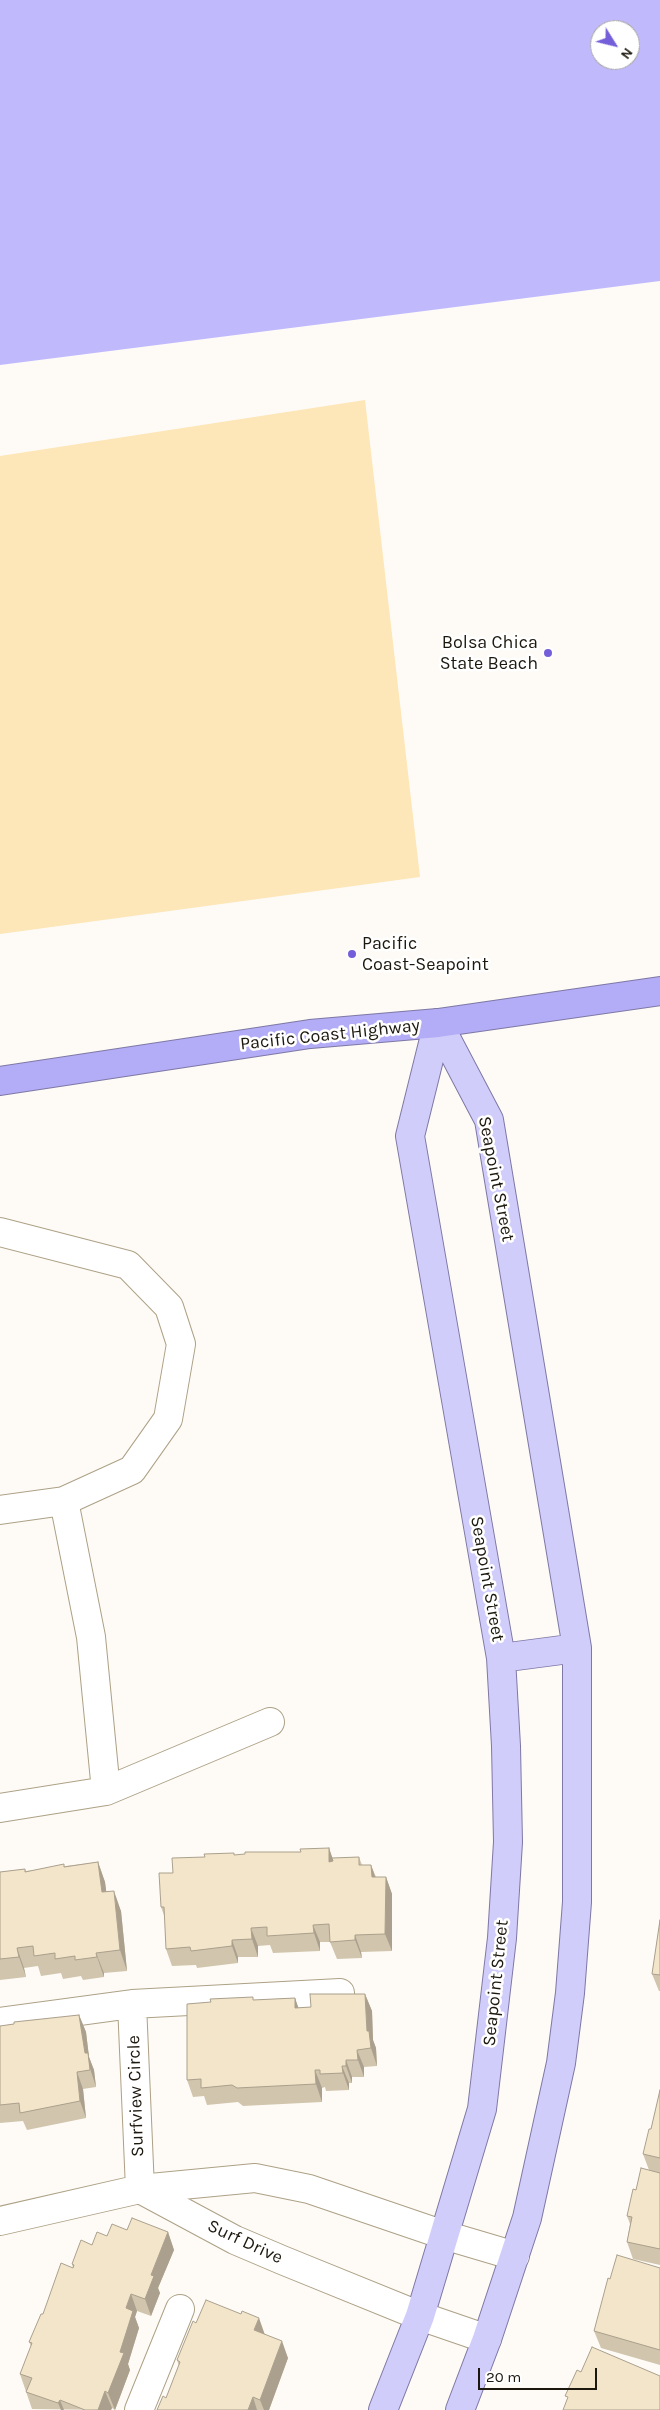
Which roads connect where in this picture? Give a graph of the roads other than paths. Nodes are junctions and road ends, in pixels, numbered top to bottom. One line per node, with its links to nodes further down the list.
1 (660, 991): 2 (highway, Pacific Coast Highway)
2 (438, 1023): 3 (highway, Pacific Coast Highway); 7 (main road, Seapoint Street); 8 (main road, Seapoint Street)
3 (0, 1081)
4 (0, 1232): 5 (street)
5 (64, 1501): 6 (street); 10 (street)
6 (0, 1510)
7 (577, 1648): 8 (main road); 18 (main road, Seapoint Street)
8 (501, 1658): 17 (main road, Seapoint Street)
9 (270, 1722): 10 (street)
10 (106, 1791): 11 (street)
11 (0, 1808)
12 (340, 1993): 13 (street)
13 (132, 2004): 14 (street); 15 (street, Surfview Circle)
14 (0, 2022)
15 (140, 2189): 16 (street); 17 (street); 20 (street, Surf Drive)
16 (0, 2221)
17 (444, 2235): 18 (street); 20 (main road, Seapoint Street)
18 (515, 2256): 21 (main road, Seapoint Street)
19 (180, 2309): 22 (street)
20 (420, 2316): 21 (street, Surf Drive); 23 (main road, Seapoint Street)
21 (488, 2339): 24 (main road, Seapoint Street)
22 (139, 2410)
23 (383, 2410)
24 (460, 2410)

